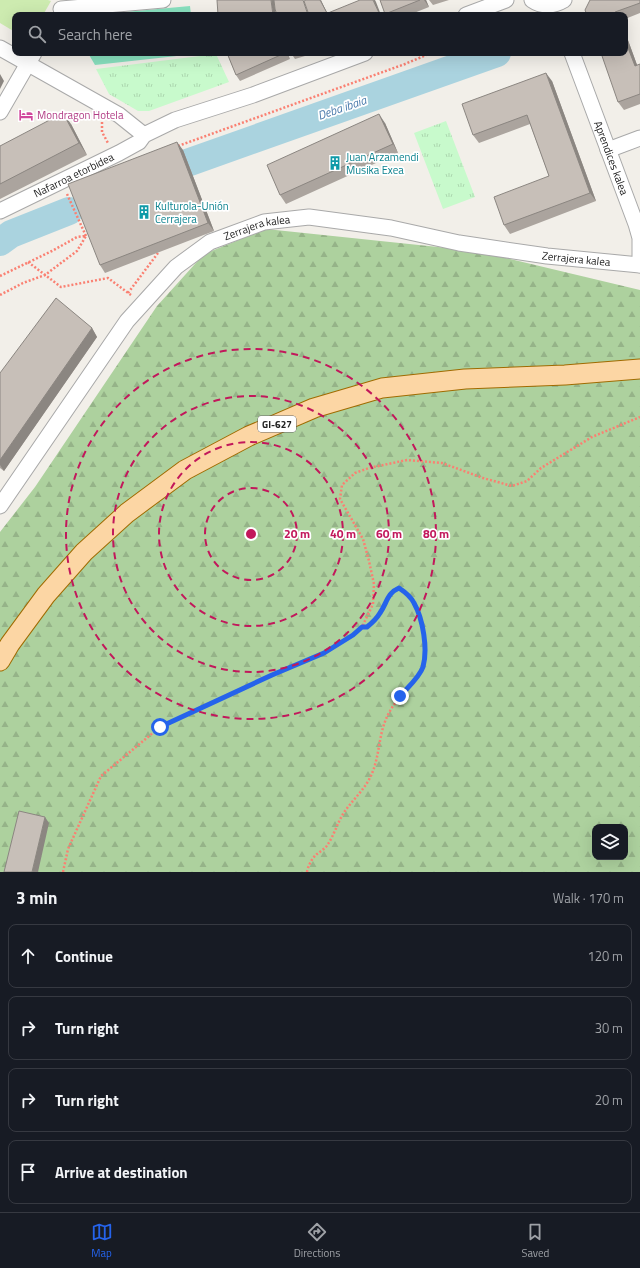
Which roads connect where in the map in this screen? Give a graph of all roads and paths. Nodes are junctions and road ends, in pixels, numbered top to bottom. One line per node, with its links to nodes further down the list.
1 (163, 0): 5 (street)
2 (506, 0): 6 (street)
3 (532, 0): 4 (street)
4 (560, 6)
5 (62, 8)
6 (474, 12)
7 (0, 48): 8 (street)
8 (12, 52)
9 (357, 56): 14 (street, Nafarroa etorbidea)
10 (424, 56): 16 (path)
11 (573, 56): 17 (street, Aprendices kalea)
12 (31, 58): 13 (street); 14 (street)
13 (0, 112)
14 (144, 135): 19 (street, Nafarroa etorbidea)
15 (640, 138): 17 (street)
16 (176, 147)
17 (608, 150): 23 (street, Aprendices kalea)
18 (66, 192): 20 (path)
19 (0, 211)
20 (86, 236): 22 (path); 25 (path)
21 (158, 253): 25 (path)
22 (28, 262): 24 (path); 25 (path)
23 (640, 265): 29 (street, Zerrajera kalea)
24 (0, 276)
25 (45, 276): 26 (path)
26 (0, 295)
27 (640, 369): 31 (main road, GI-627)
28 (640, 417): 30 (path)
29 (0, 506)
30 (362, 627): 32 (path); 33 (path)
31 (0, 661)
32 (63, 872)
33 (307, 872)

